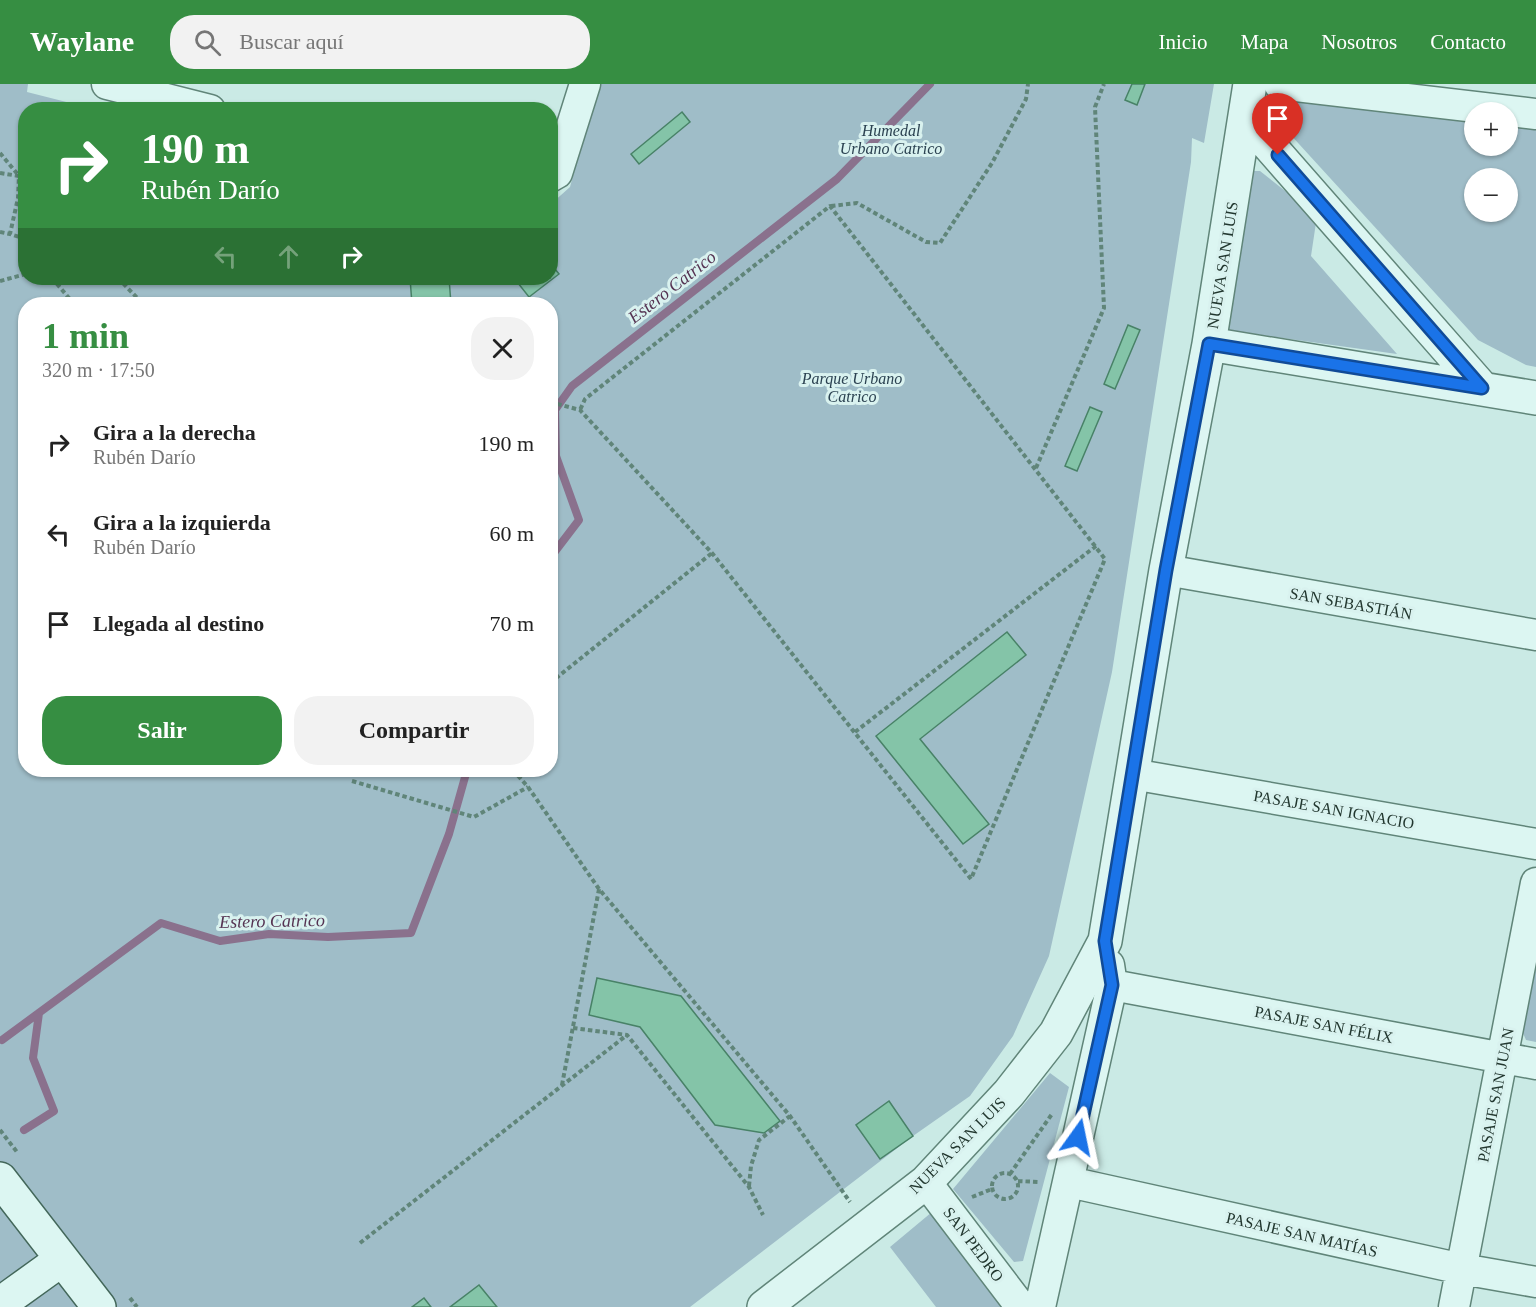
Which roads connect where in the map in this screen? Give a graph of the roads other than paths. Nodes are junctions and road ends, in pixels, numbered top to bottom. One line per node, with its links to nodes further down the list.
1 (107, 84): 5 (street)
2 (585, 84): 8 (street)
3 (1250, 84): 7 (street, NUEVA SAN LUIS)
4 (1279, 84): 6 (street)
5 (178, 102)
6 (1536, 114)
7 (1246, 119): 9 (street, NUEVA SAN LUIS); 10 (street)
8 (558, 170)
9 (1209, 344): 10 (street); 12 (street, NUEVA SAN LUIS)
10 (1482, 388): 11 (street)
11 (1536, 398)
12 (1166, 570): 13 (street, SAN SEBASTIÁN); 14 (street, NUEVA SAN LUIS)
13 (1536, 635)
14 (1132, 774): 15 (street, PASAJE SAN IGNACIO); 17 (street, NUEVA SAN LUIS)
15 (1536, 844)
16 (1536, 883): 19 (street, PASAJE SAN JUAN)
17 (1105, 941): 18 (street, NUEVA SAN LUIS); 22 (street, NUEVA SAN LUIS)
18 (1112, 985): 19 (street, PASAJE SAN FÉLIX); 23 (street, NUEVA SAN LUIS)
19 (1502, 1058): 20 (street, PASAJE SAN FÉLIX); 25 (street, PASAJE SAN JUAN)
20 (1536, 1064)
21 (0, 1179): 24 (street)
22 (926, 1182): 29 (street, NUEVA SAN LUIS); 30 (street, SAN PEDRO)
23 (1069, 1182): 25 (street, PASAJE SAN MATÍAS); 31 (street, NUEVA SAN LUIS)
24 (61, 1260): 27 (street); 28 (street)
25 (1462, 1269): 26 (street, PASAJE SAN MATÍAS); 32 (street, PASAJE SAN JUAN)
26 (1536, 1282)
27 (10, 1296)
28 (99, 1307)
29 (764, 1307)
30 (1021, 1307)
31 (1040, 1307)
32 (1454, 1307)

